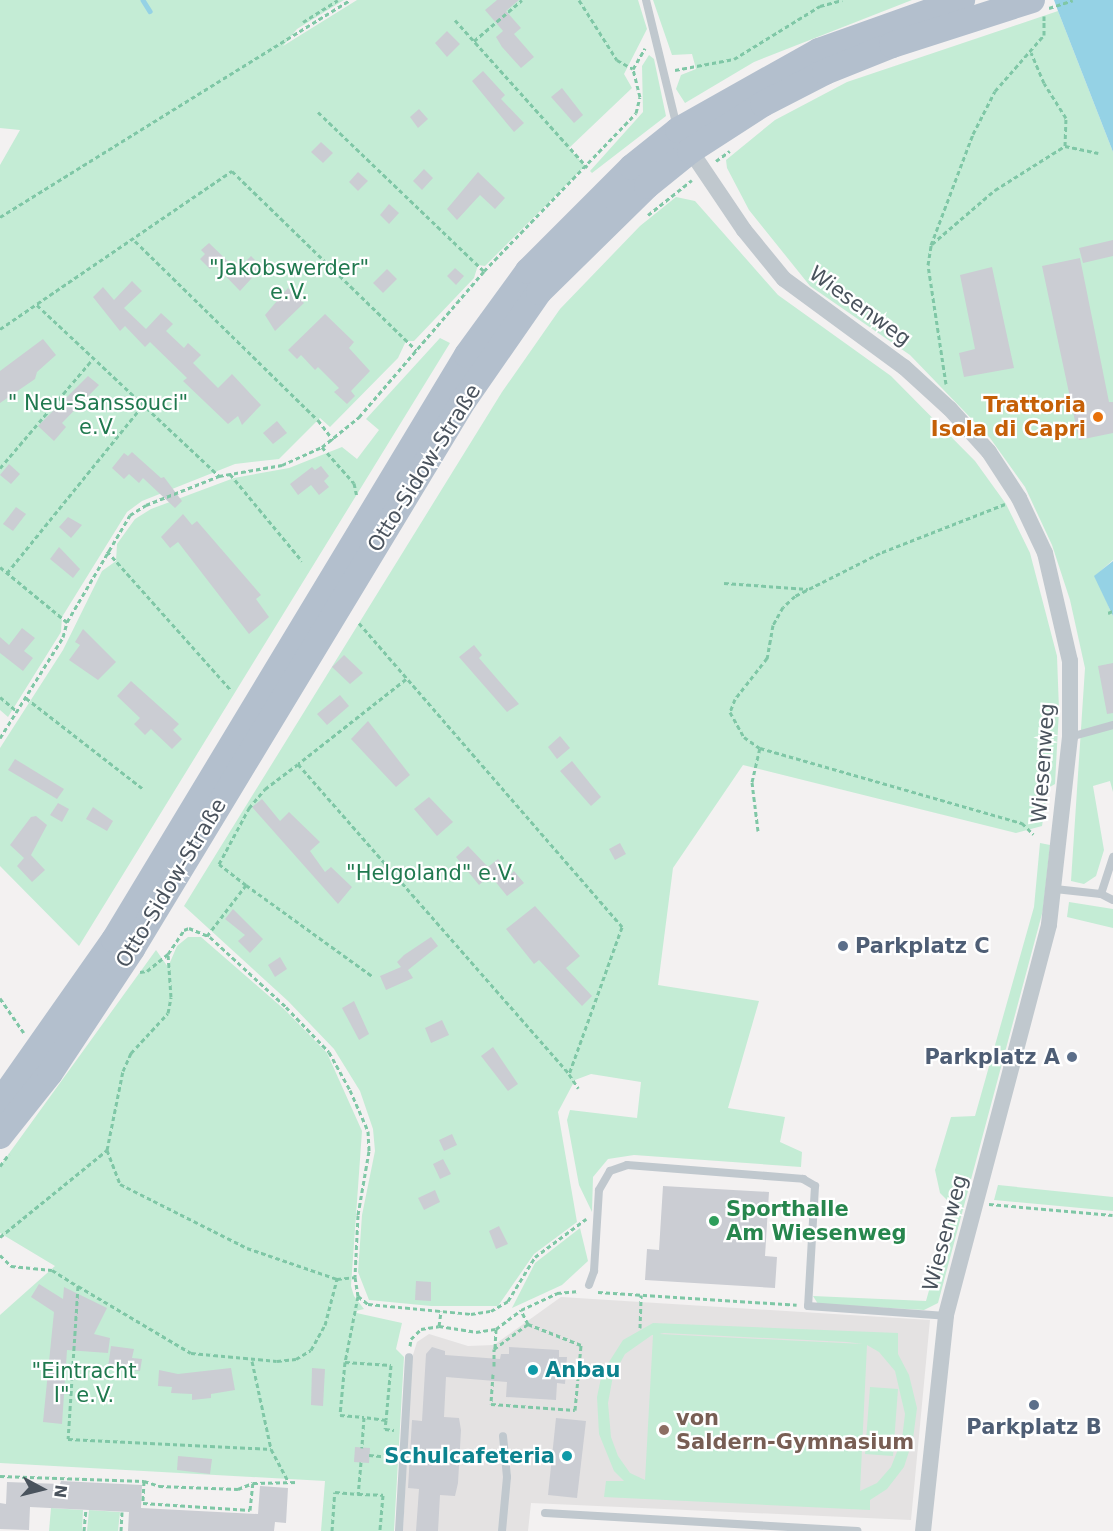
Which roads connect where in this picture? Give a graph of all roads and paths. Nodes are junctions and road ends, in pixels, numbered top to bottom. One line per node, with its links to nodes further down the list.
1 (338, 0): 10 (path)
2 (350, 0): 22 (path)
3 (522, 0): 11 (path)
4 (579, 0): 14 (path)
5 (646, 0): 12 (lane)
6 (842, 0): 15 (path)
7 (962, 0): 19 (main road, Otto-Sidow-Straße)
8 (1033, 4): 13 (path); 19 (main road, Otto-Sidow-Straße)
9 (455, 20): 11 (path)
10 (303, 22)
11 (474, 41): 21 (path)
12 (657, 41): 14 (path); 15 (lane)
13 (1031, 52): 17 (path); 25 (path)
14 (633, 69): 21 (path)
15 (664, 72): 19 (lane)
16 (318, 112): 26 (path)
17 (1065, 146): 20 (path); 25 (path)
18 (736, 147): 19 (path)
19 (691, 151): 23 (path); 32 (street, Wiesenweg); 78 (main road, Otto-Sidow-Straße); 79 (main road, Otto-Sidow-Straße)
20 (1098, 153)
21 (586, 167): 26 (path)
22 (0, 217)
23 (646, 217)
24 (135, 240): 27 (path); 29 (path); 33 (path)
25 (930, 245): 32 (path)
26 (484, 271): 29 (path)
27 (37, 304): 28 (path); 30 (path)
28 (0, 329)
29 (416, 350): 33 (path)
30 (92, 360): 31 (path); 35 (path)
31 (142, 406): 37 (path); 43 (path)
32 (950, 409): 38 (street, Wiesenweg)
33 (333, 440): 34 (path)
34 (322, 447): 36 (path); 39 (path)
35 (0, 468)
36 (230, 474): 37 (path); 41 (path)
37 (219, 476): 40 (path)
38 (1019, 498): 45 (path); 56 (street, Wiesenweg)
39 (358, 499)
40 (107, 551): 48 (path); 51 (path)
41 (302, 561)
42 (0, 567): 43 (path)
43 (7, 573): 48 (path)
44 (723, 583): 45 (path)
45 (811, 589): 58 (path)
46 (1113, 611): 47 (path)
47 (1108, 613)
48 (68, 622): 53 (path)
49 (359, 623): 50 (path)
50 (406, 679): 59 (path); 76 (path)
51 (231, 690)
52 (0, 697): 54 (path)
53 (26, 698): 54 (path); 60 (path)
54 (18, 712): 57 (path)
55 (1113, 725): 56 (lane)
56 (1070, 737): 65 (street, Wiesenweg)
57 (0, 738)
58 (760, 748): 61 (path); 62 (path)
59 (298, 764): 64 (path); 76 (path)
60 (142, 788)
61 (758, 831)
62 (1033, 834)
63 (1113, 857): 66 (lane)
64 (246, 885): 68 (path); 72 (path)
65 (1055, 890): 66 (lane); 82 (street, Wiesenweg)
66 (1101, 894): 67 (lane)
67 (1113, 900)
68 (207, 936): 69 (path); 87 (path)
69 (168, 954): 71 (path); 80 (path)
70 (144, 962): 71 (path)
71 (138, 972): 73 (path)
72 (372, 975)
73 (133, 980)
74 (0, 998): 75 (path)
75 (26, 1037)
76 (569, 1074): 77 (path)
77 (578, 1088)
78 (0, 1102)
79 (7, 1142): 81 (path)
80 (107, 1150): 85 (path); 88 (path)
81 (0, 1166)
82 (976, 1203): 83 (path); 96 (street, Wiesenweg)
83 (1113, 1215)
84 (586, 1219): 95 (path)
85 (0, 1238)
86 (0, 1255): 90 (path)
87 (355, 1277): 88 (path); 92 (path)
88 (337, 1279): 103 (path)
89 (589, 1285): 93 (lane)
90 (78, 1286): 103 (path); 112 (path)
91 (641, 1295): 93 (path); 94 (path); 99 (path)
92 (358, 1296): 95 (path); 104 (path)
93 (808, 1306): 96 (lane)
94 (521, 1310): 97 (path); 100 (path)
95 (441, 1311): 98 (path)
96 (946, 1316): 132 (street, Wiesenweg)
97 (528, 1324): 101 (path); 106 (path)
98 (439, 1326): 100 (path); 102 (path)
99 (640, 1328)
100 (496, 1329): 101 (path)
101 (494, 1349): 105 (path)
102 (408, 1357): 109 (lane)
103 (252, 1361): 112 (path)
104 (345, 1362): 107 (path); 108 (path)
105 (494, 1366)
106 (493, 1374)
107 (364, 1417): 108 (path); 111 (path)
108 (386, 1419): 109 (path)
109 (403, 1431): 114 (lane)
110 (503, 1436): 130 (lane)
111 (362, 1448)
112 (271, 1449): 118 (path)
113 (369, 1455): 114 (path)
114 (402, 1457): 129 (lane)
115 (361, 1462): 121 (path)
116 (0, 1476): 117 (path)
117 (144, 1481): 120 (path); 120 (path)
118 (288, 1481): 119 (path); 120 (path)
119 (298, 1482)
120 (253, 1483)
121 (358, 1494): 127 (path); 128 (path)
122 (86, 1510): 125 (path)
123 (122, 1512): 126 (path)
124 (545, 1513): 131 (lane)
125 (84, 1531)
126 (121, 1531)
127 (332, 1531)
128 (380, 1531)
129 (399, 1531)
130 (502, 1531)
131 (857, 1531)
132 (923, 1531)

